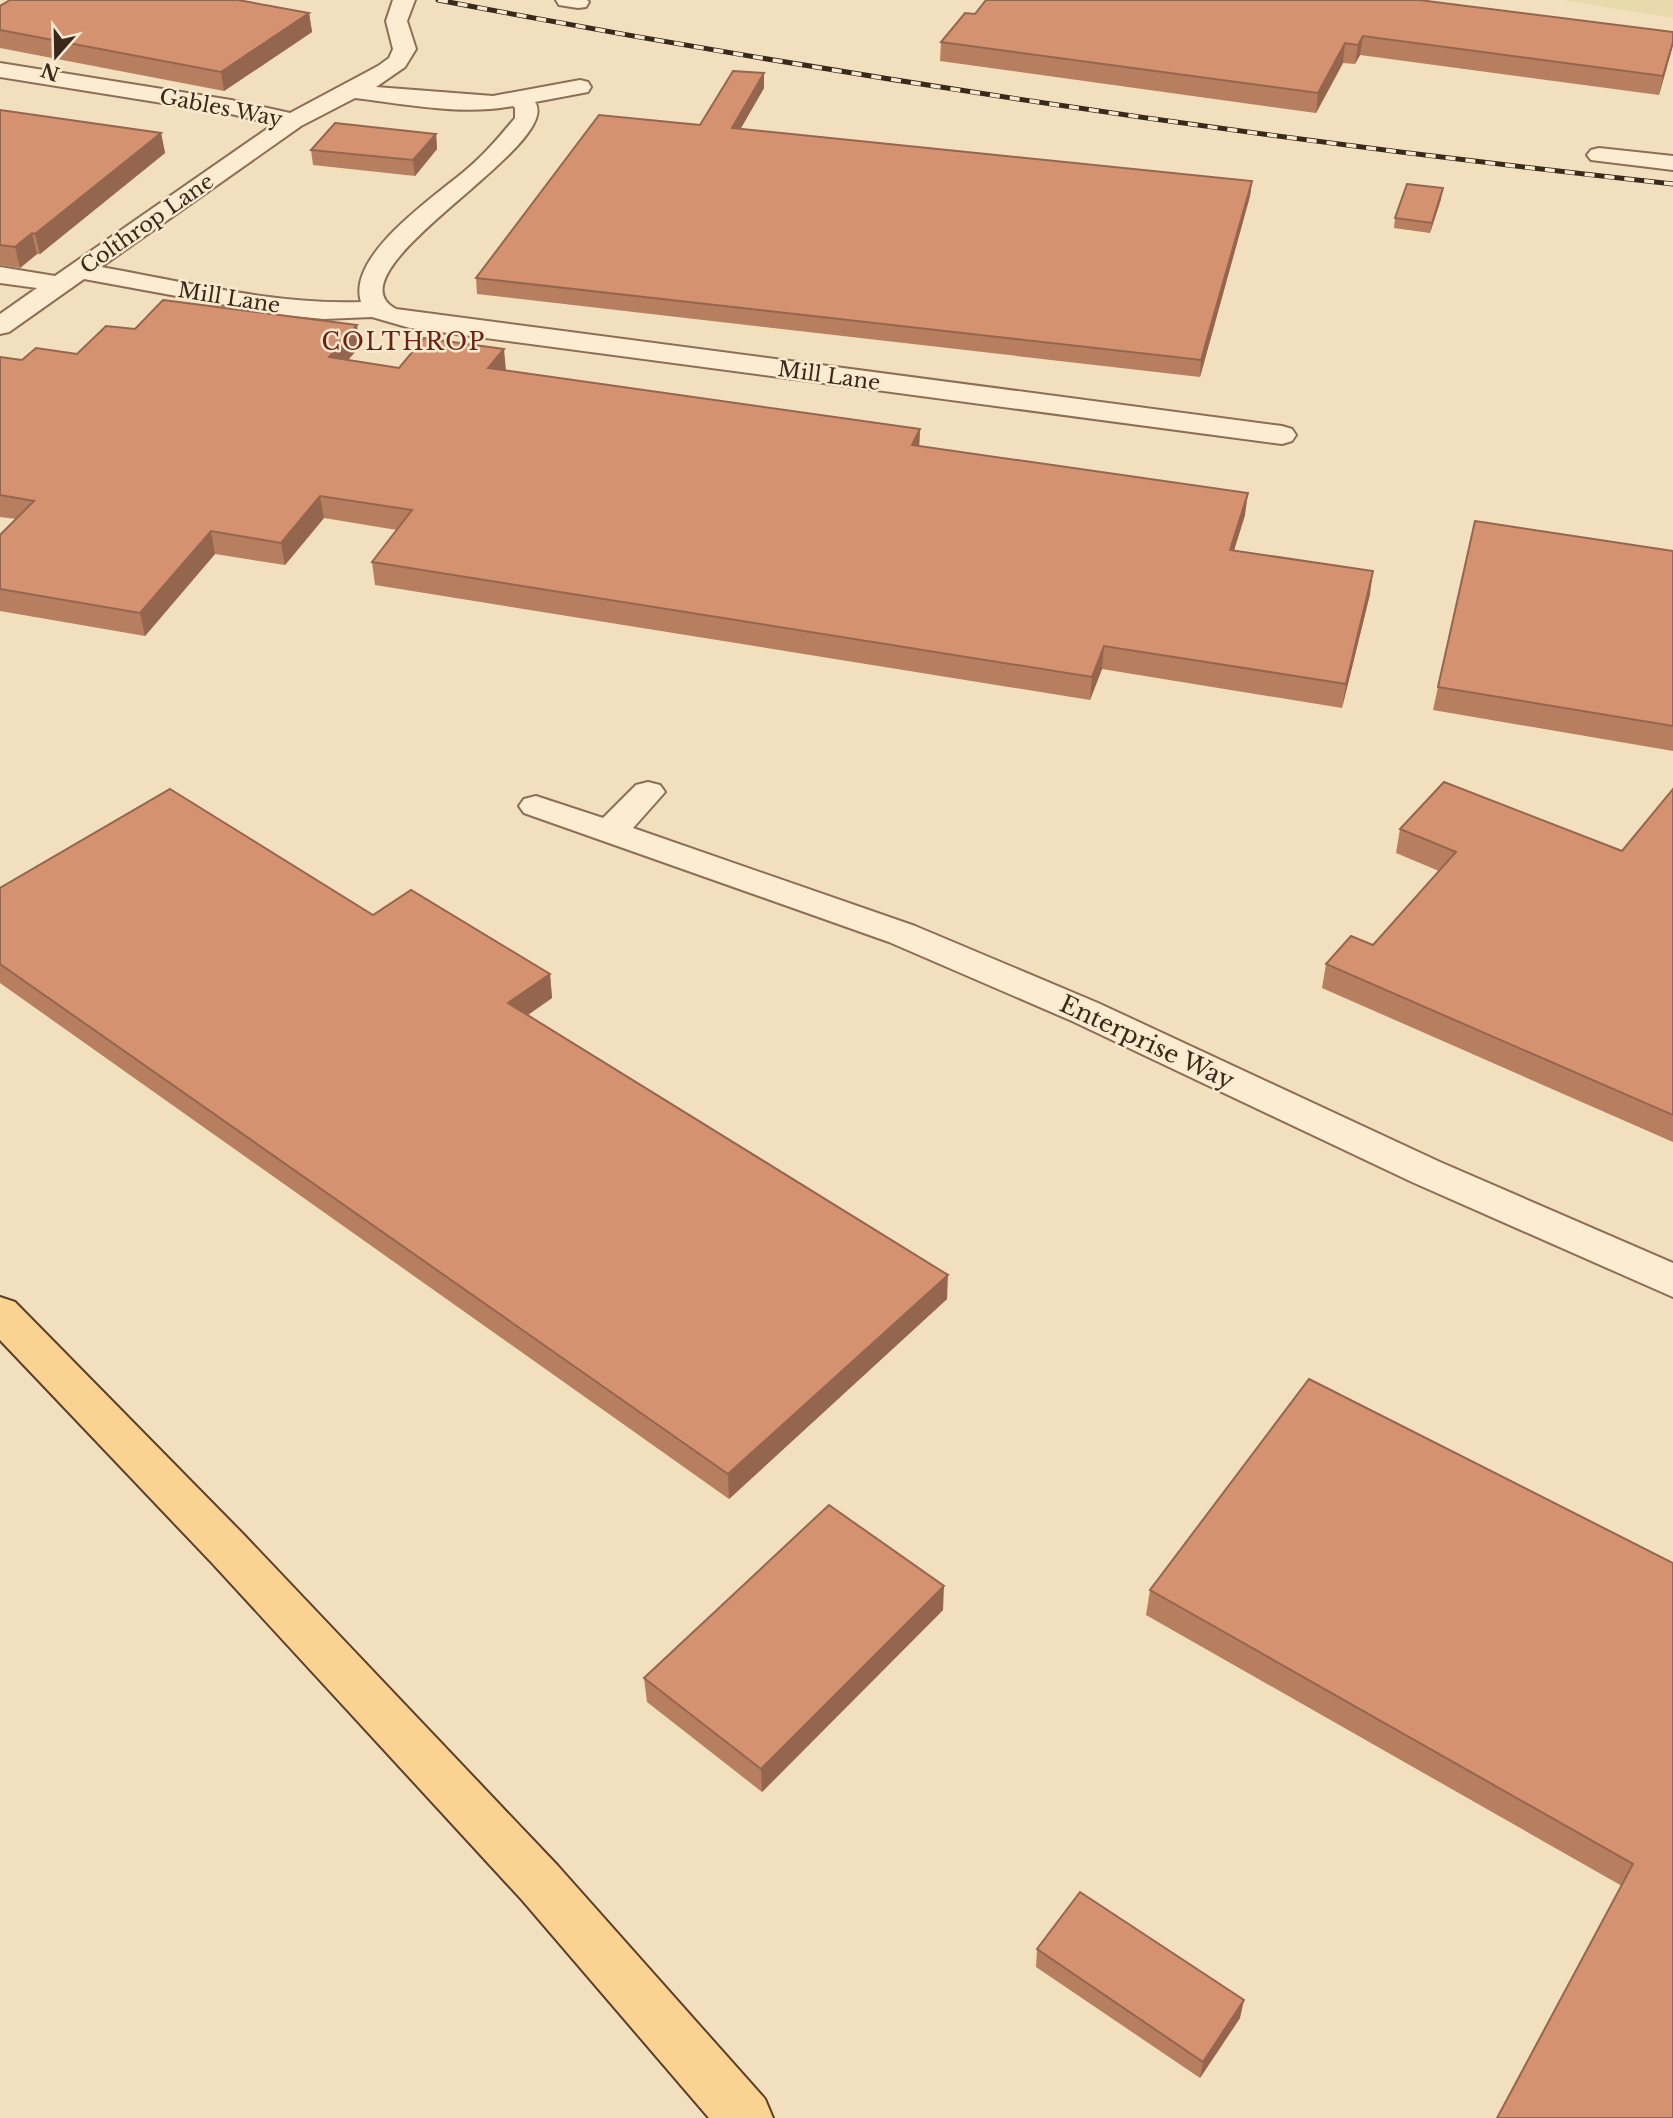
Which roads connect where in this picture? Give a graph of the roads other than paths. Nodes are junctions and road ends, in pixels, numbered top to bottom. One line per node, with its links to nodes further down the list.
1 (404, 0): 4 (street)
2 (0, 70): 6 (street, Gables Way)
3 (580, 87): 5 (street)
4 (350, 91): 5 (street); 6 (street, Gables Way)
5 (519, 99): 11 (street)
6 (293, 121): 10 (street, Colthrop Lane)
7 (1599, 155): 8 (street)
8 (1673, 163)
9 (0, 275): 10 (street, Mill Lane)
10 (70, 278): 11 (street, Mill Lane); 12 (street, Colthrop Lane)
11 (378, 309): 13 (street, Mill Lane)
12 (0, 326)
13 (1282, 435)
14 (648, 792): 16 (street)
15 (536, 806): 16 (street, Enterprise Way)
16 (608, 834): 17 (street, Enterprise Way)
17 (1673, 1281)
18 (0, 1313): 19 (main road)
19 (745, 2118)

